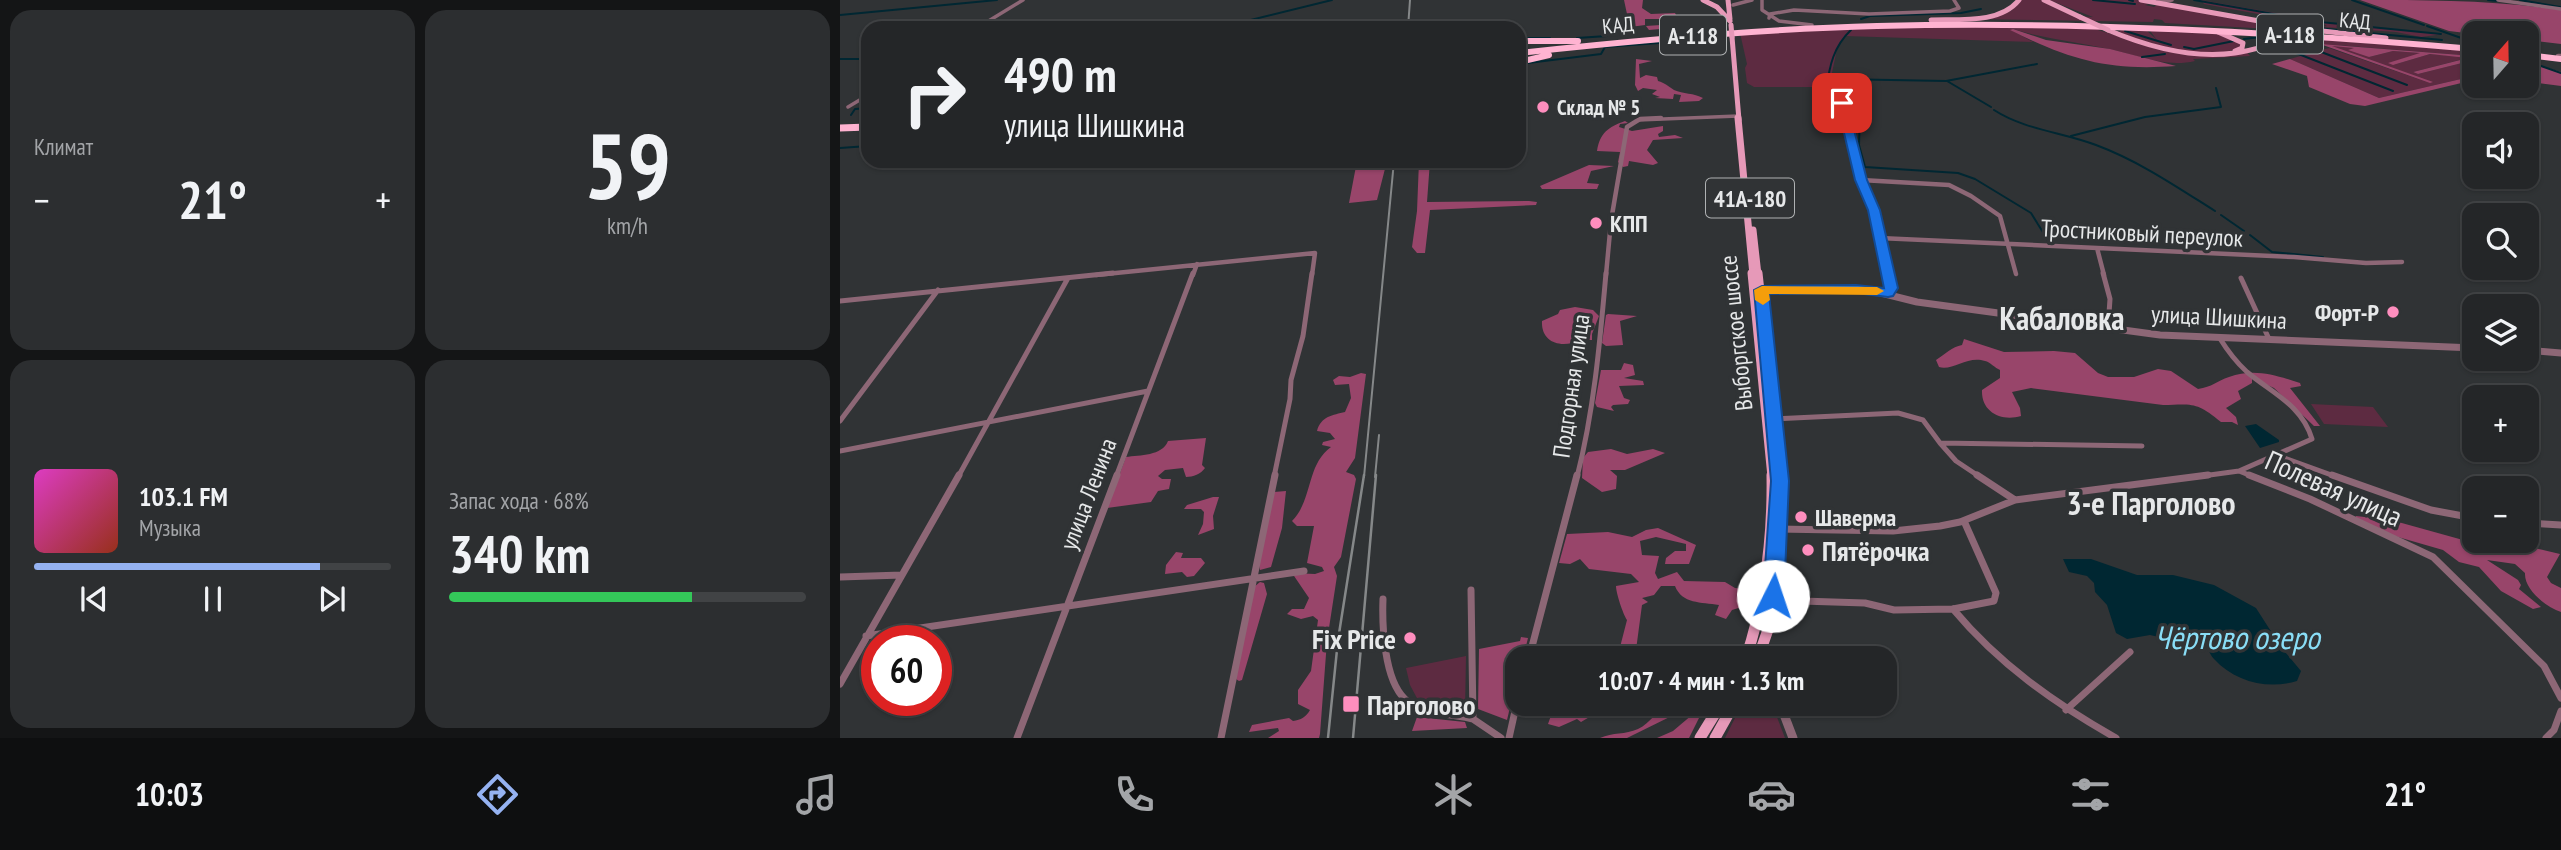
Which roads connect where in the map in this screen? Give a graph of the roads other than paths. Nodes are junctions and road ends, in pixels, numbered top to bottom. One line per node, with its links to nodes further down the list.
1 (1023, 0): 16 (street)
2 (1703, 0): 17 (main road)
3 (1752, 0): 11 (street)
4 (1762, 0): 14 (street)
5 (1955, 0): 14 (street)
6 (2019, 0): 15 (main road)
7 (2045, 0): 20 (main road, bridge)
8 (2172, 0): 10 (street); 12 (street)
9 (2498, 0): 13 (street)
10 (2144, 1): 12 (main road)
11 (1731, 2): 17 (main road, Выборгское шоссе / 41А-180)
12 (2188, 8): 22 (main road)
13 (2561, 9)
14 (1769, 18): 18 (street)
15 (1931, 20): 18 (highway, КАД / А-118); 22 (highway, КАД / А-118)
16 (989, 21)
17 (1732, 23): 21 (main road, Выборгское шоссе / 41А-180, bridge)
18 (1812, 25): 23 (highway, КАД / А-118)
19 (2172, 27): 20 (main road); 23 (highway, КАД / А-118); 25 (highway, КАД / А-118)
20 (2109, 30): 25 (main road)
21 (1734, 36): 35 (main road, Выборгское шоссе / 41А-180); 48 (main road, Выборгское шоссе / 41А-180)
22 (2386, 38): 26 (highway, КАД / А-118)
23 (1629, 39): 24 (highway); 28 (highway, КАД / А-118); 31 (highway)
24 (1526, 41)
25 (2407, 43): 27 (highway, КАД / А-118)
26 (2462, 47)
27 (2462, 47)
28 (1526, 50)
29 (2539, 54): 30 (highway)
30 (2560, 57)
31 (1526, 60)
32 (861, 99): 34 (street)
33 (1842, 103): 38 (street)
34 (848, 107)
35 (1738, 116): 48 (main road, Выборгское шоссе / 41А-180); 84 (street, Подгорная улица)
36 (861, 124): 37 (highway)
37 (840, 126)
38 (1861, 180): 39 (street); 40 (street)
39 (1879, 238): 40 (street, Тростниковый переулок); 49 (street)
40 (2010, 244): 41 (street, Тростниковый переулок); 44 (street)
41 (2097, 248): 42 (street, Тростниковый переулок); 51 (street)
42 (2402, 262)
43 (1197, 264): 45 (street); 57 (street, улица Ленина); 75 (street)
44 (2016, 274)
45 (1068, 278): 47 (street); 60 (street)
46 (2241, 278): 53 (street)
47 (938, 290): 50 (street); 59 (street)
48 (1758, 290): 49 (street, улица Шишкина); 58 (main road, Выборгское шоссе / 41А-180); 85 (main road, Выборгское шоссе / 41А-180)
49 (1888, 293): 51 (street, улица Шишкина)
50 (840, 300)
51 (2108, 328): 52 (street, улица Шишкина)
52 (2218, 337): 53 (street, улица Шишкина); 64 (street)
53 (2269, 339): 54 (street, улица Шишкина)
54 (2462, 347)
55 (2539, 351): 56 (street)
56 (2561, 354)
57 (1148, 391): 60 (street); 79 (street, улица Ленина)
58 (1774, 419): 61 (street); 71 (main road, Выборгское шоссе / 41А-180)
59 (840, 421)
60 (986, 422): 63 (street); 73 (street)
61 (1940, 443): 62 (street); 66 (street)
62 (2142, 446)
63 (840, 452)
64 (2276, 455): 65 (street); 67 (street)
65 (2239, 471): 66 (street, Полевая улица); 89 (street, Полевая улица)
66 (2015, 500): 68 (street, Полевая улица)
67 (2462, 516)
68 (1964, 521): 71 (street, Полевая улица); 80 (street)
69 (2539, 524): 70 (street)
70 (2561, 525)
71 (1777, 529): 78 (main road, Выборгское шоссе / 41А-180)
72 (1304, 571): 75 (street)
73 (902, 575): 74 (street); 81 (street)
74 (840, 577)
75 (1253, 577): 79 (street); 98 (street)
76 (1471, 590): 96 (street)
77 (1383, 599): 96 (street)
78 (1773, 600): 80 (street); 86 (main road, Выборгское шоссе / 41А-180)
79 (1066, 606): 82 (street); 97 (street, улица Ленина)
80 (1953, 609): 90 (street)
81 (872, 625)
82 (939, 625)
83 (861, 645): 88 (street)
84 (1532, 646)
85 (1751, 646)
86 (1763, 646)
87 (2130, 652): 90 (street)
88 (840, 684)
89 (2561, 698)
90 (2066, 710): 104 (street)
91 (2561, 711): 105 (street)
92 (1514, 716): 100 (street)
93 (1714, 716): 101 (main road)
94 (1727, 716): 102 (main road)
95 (1785, 716): 103 (street)
96 (1473, 719): 99 (street)
97 (1017, 738)
98 (1220, 738)
99 (1501, 738)
100 (1509, 738)
101 (1700, 738)
102 (1715, 738)
103 (1793, 738)
104 (2116, 738)
105 (2546, 738)

